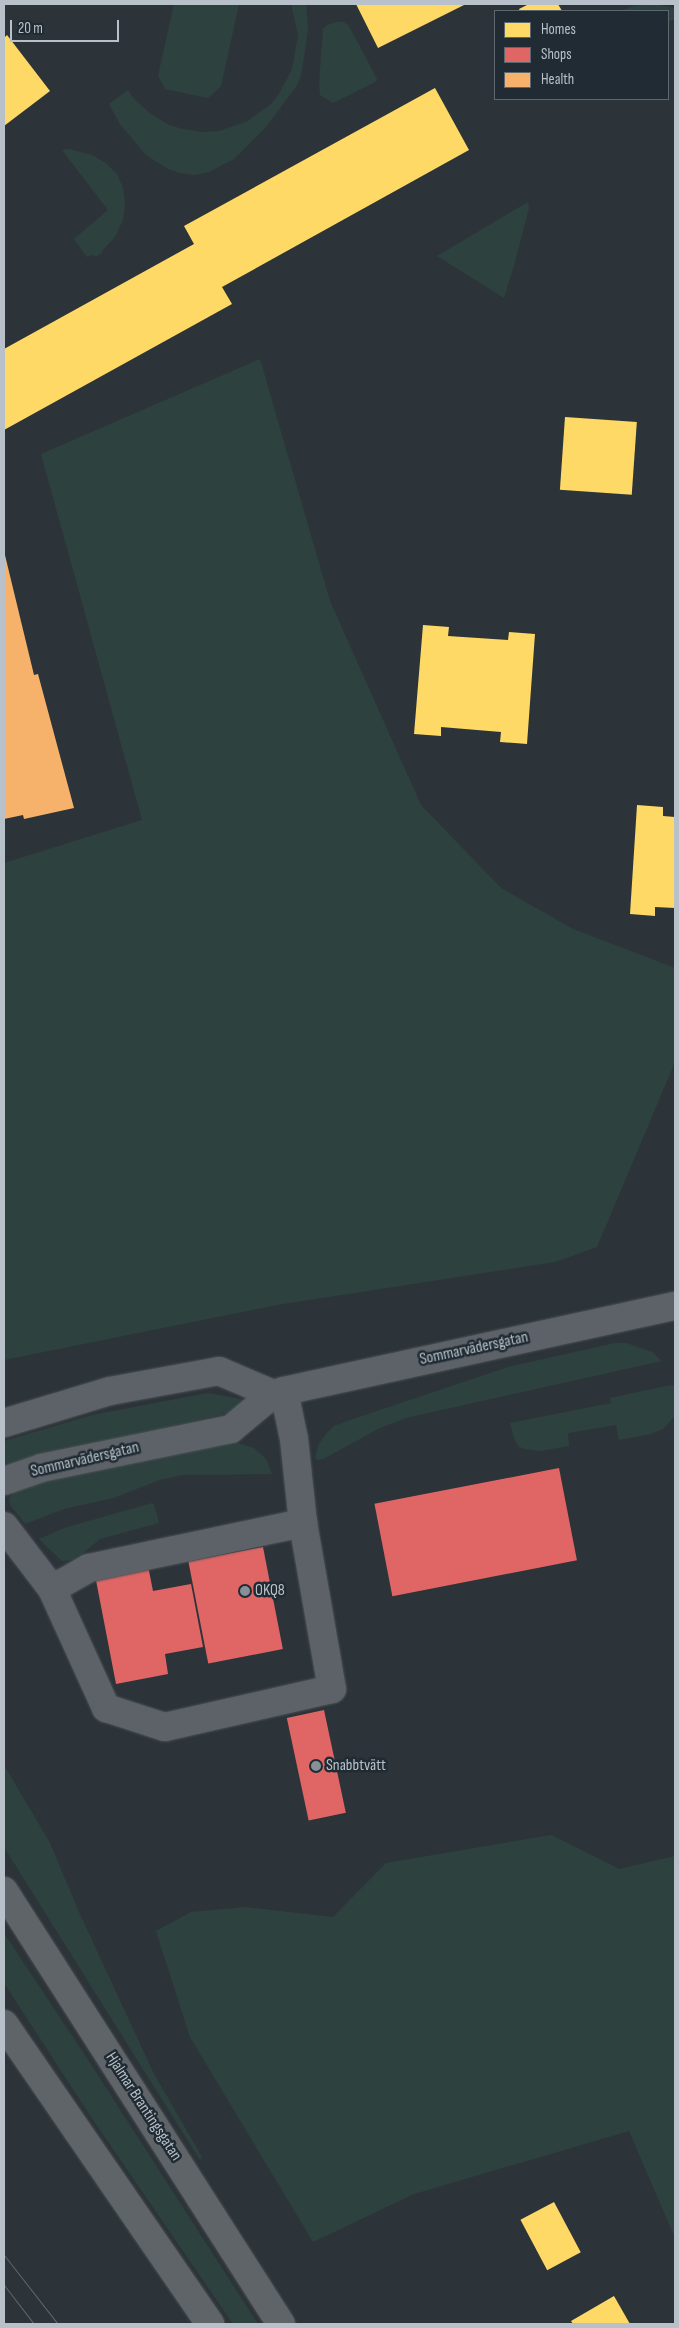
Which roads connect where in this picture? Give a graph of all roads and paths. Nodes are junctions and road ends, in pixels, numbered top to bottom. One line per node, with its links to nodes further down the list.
1 (675, 1306): 2 (street, Sommarvädersgatan)
2 (279, 1392): 3 (street); 4 (street, Sommarvädersgatan); 5 (street)
3 (4, 1423)
4 (4, 1481)
5 (303, 1524): 7 (street); 7 (street)
6 (4, 1526): 7 (street)
7 (52, 1589)
8 (4, 1891): 11 (main road, Hjalmar Brantingsgatan)
9 (4, 2024): 10 (main road)
10 (210, 2324)
11 (281, 2324)

